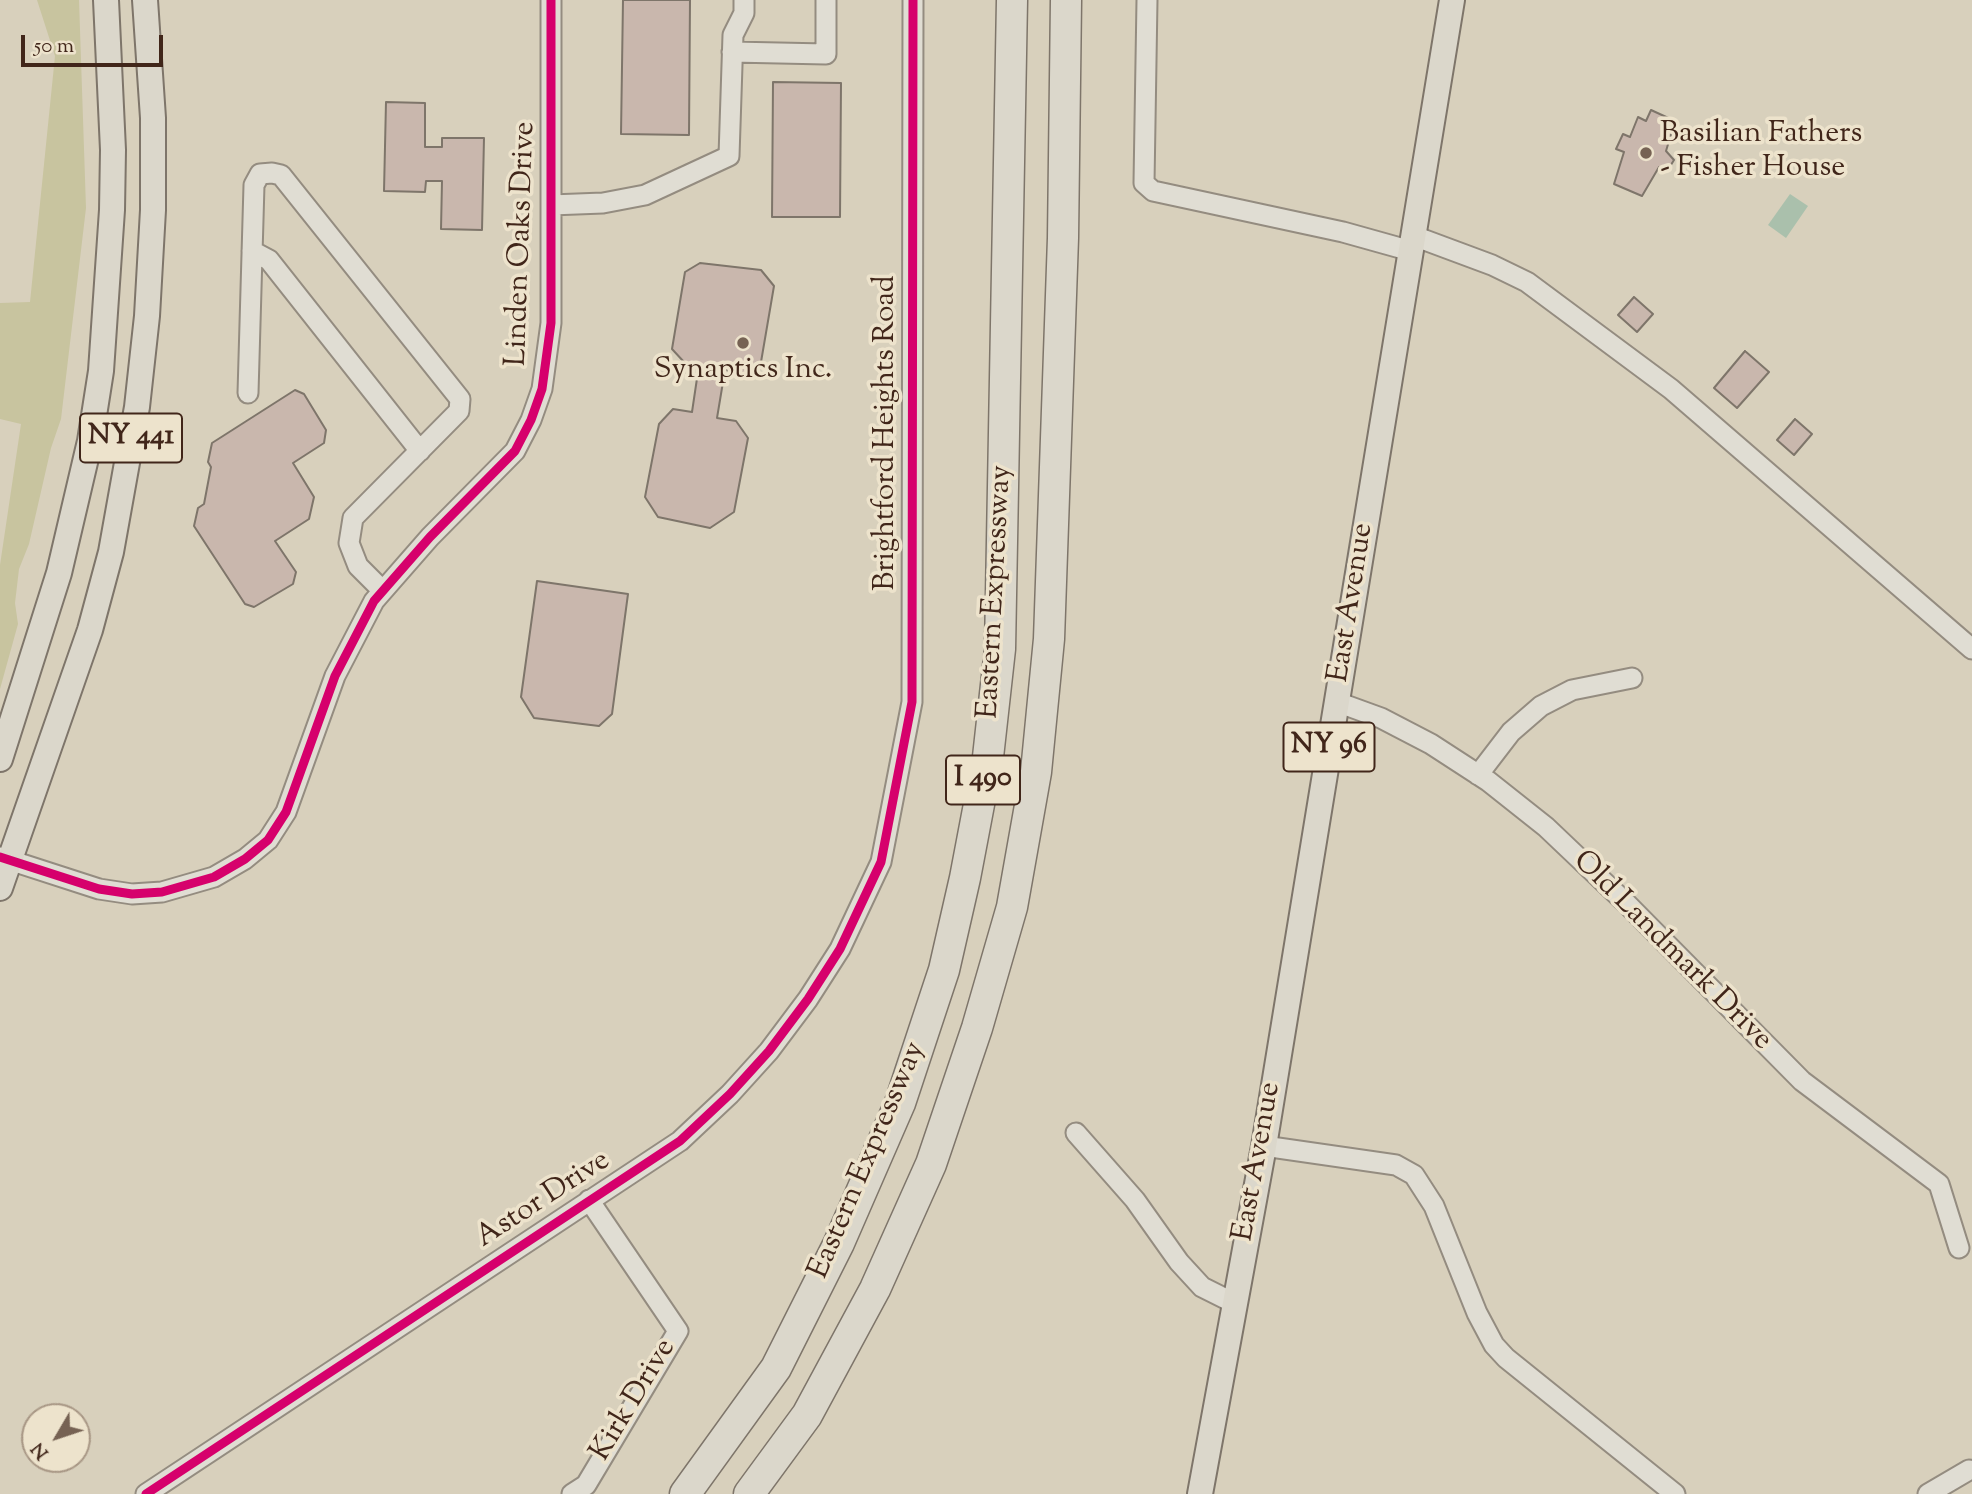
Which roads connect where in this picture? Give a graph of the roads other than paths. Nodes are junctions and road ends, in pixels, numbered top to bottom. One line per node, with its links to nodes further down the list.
1 (106, 0): 21 (main road, NY 441)
2 (145, 0): 23 (main road, NY 441)
3 (551, 0): 12 (street, Linden Oaks Drive)
4 (744, 0): 11 (street)
5 (826, 0): 11 (street)
6 (912, 0): 24 (street, Brightford Heights Road)
7 (1012, 0): 34 (highway, Eastern Expressway / I 490)
8 (1066, 0): 35 (highway, Eastern Expressway / I 490)
9 (1147, 0): 13 (street)
10 (1452, 0): 13 (main road, East Avenue / NY 96)
11 (732, 52): 12 (street)
12 (551, 205): 17 (street, Linden Oaks Drive)
13 (1413, 243): 18 (street); 20 (main road, East Avenue / NY 96)
14 (252, 251): 15 (street); 16 (street); 16 (street)
15 (248, 393)
16 (420, 451): 17 (street)
17 (382, 590): 23 (street, Linden Oaks Drive)
18 (1972, 649)
19 (1632, 678): 22 (street)
20 (1337, 702): 22 (street, Old Landmark Drive); 27 (main road, East Avenue / NY 96)
21 (0, 759)
22 (1478, 775): 29 (street, Old Landmark Drive)
23 (5, 859): 25 (main road, NY 441)
24 (881, 862): 28 (street, Astor Drive)
25 (0, 888)
26 (1076, 1133): 30 (street)
27 (1264, 1146): 30 (main road, East Avenue / NY 96); 37 (street)
28 (589, 1200): 32 (street, Astor Drive); 33 (street, Kirk Drive)
29 (1959, 1248)
30 (1234, 1303): 36 (main road, East Avenue / NY 96)
31 (1969, 1470): 38 (street)
32 (146, 1494)
33 (572, 1494)
34 (685, 1494)
35 (749, 1494)
36 (1200, 1494)
37 (1675, 1494)
38 (1928, 1494)

